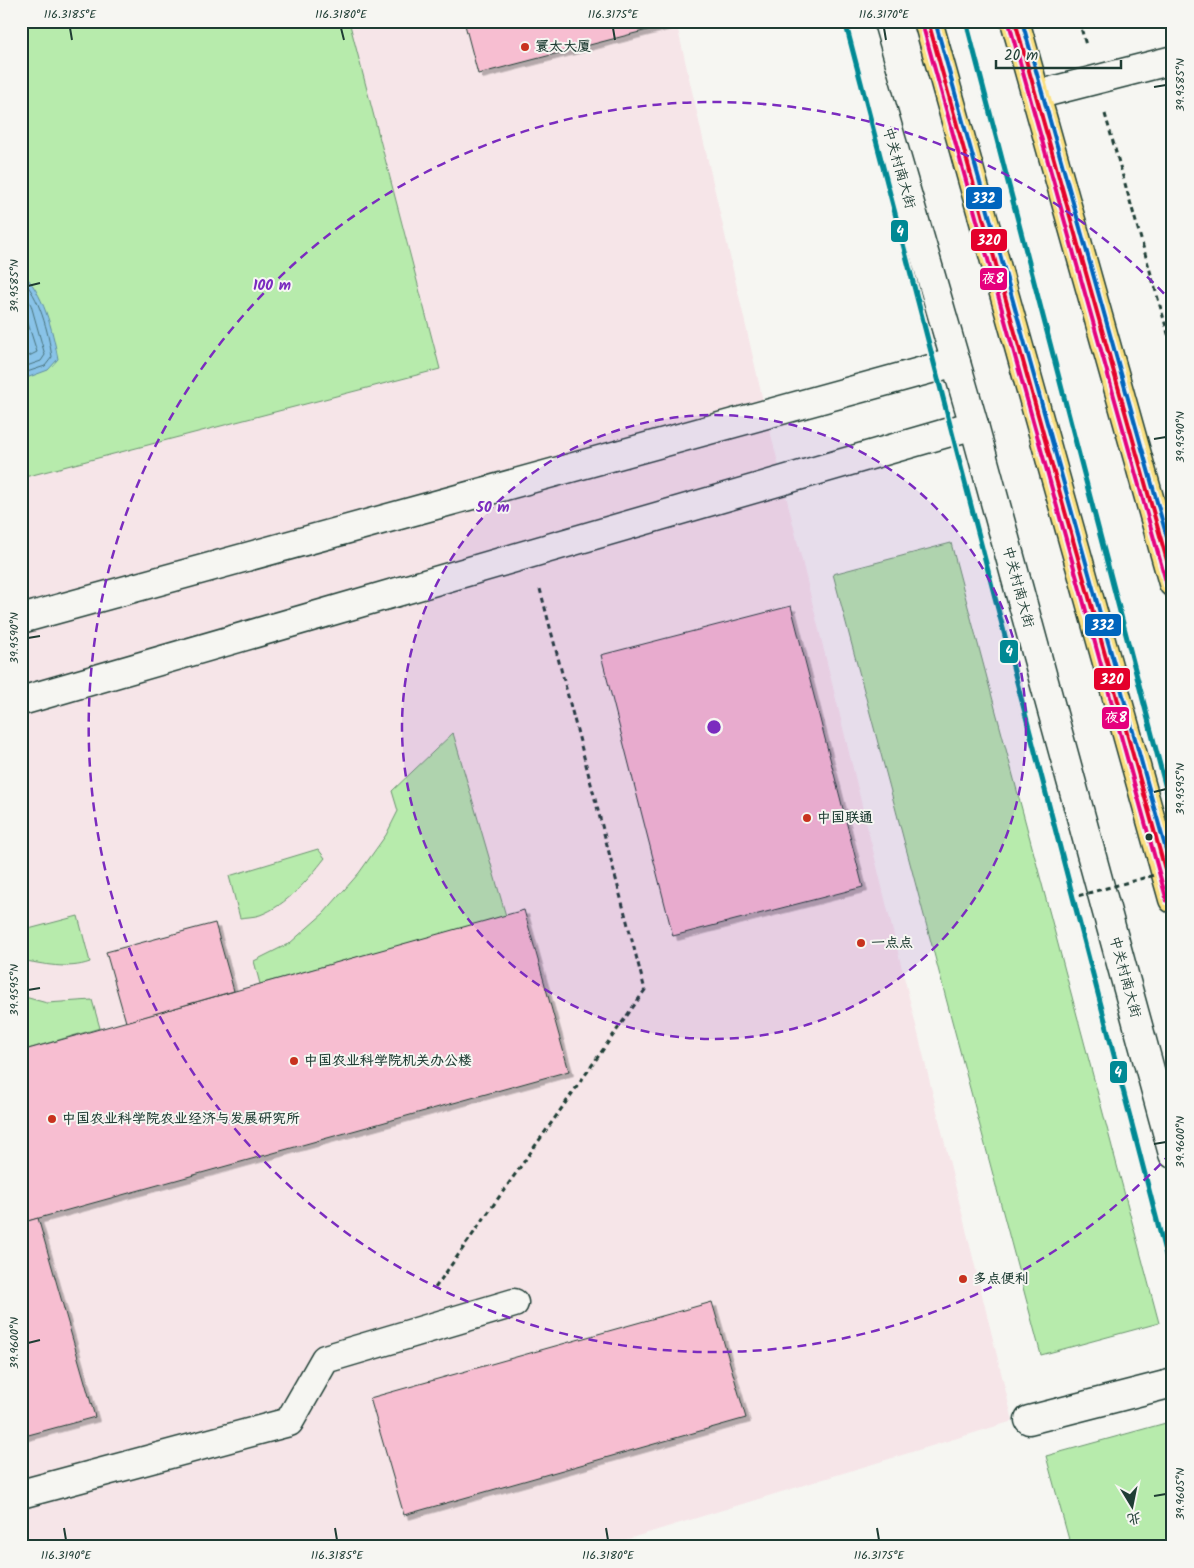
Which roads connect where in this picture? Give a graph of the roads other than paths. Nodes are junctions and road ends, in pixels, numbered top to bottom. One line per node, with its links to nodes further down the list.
1 (857, 21): 6 (street, 中关村南大街)
2 (928, 21): 11 (main road)
3 (1015, 21): 5 (main road)
4 (1173, 60): 5 (street)
5 (1036, 95): 8 (main road)
6 (956, 362): 7 (street, 中关村南大街); 9 (street)
7 (974, 425): 10 (street); 12 (street, 中关村南大街)
8 (1173, 583)
9 (21, 619)
10 (21, 701)
11 (1173, 899)
12 (1173, 1154)
13 (514, 1303): 16 (street)
14 (1173, 1383): 15 (street)
15 (1029, 1420)
16 (21, 1494)

